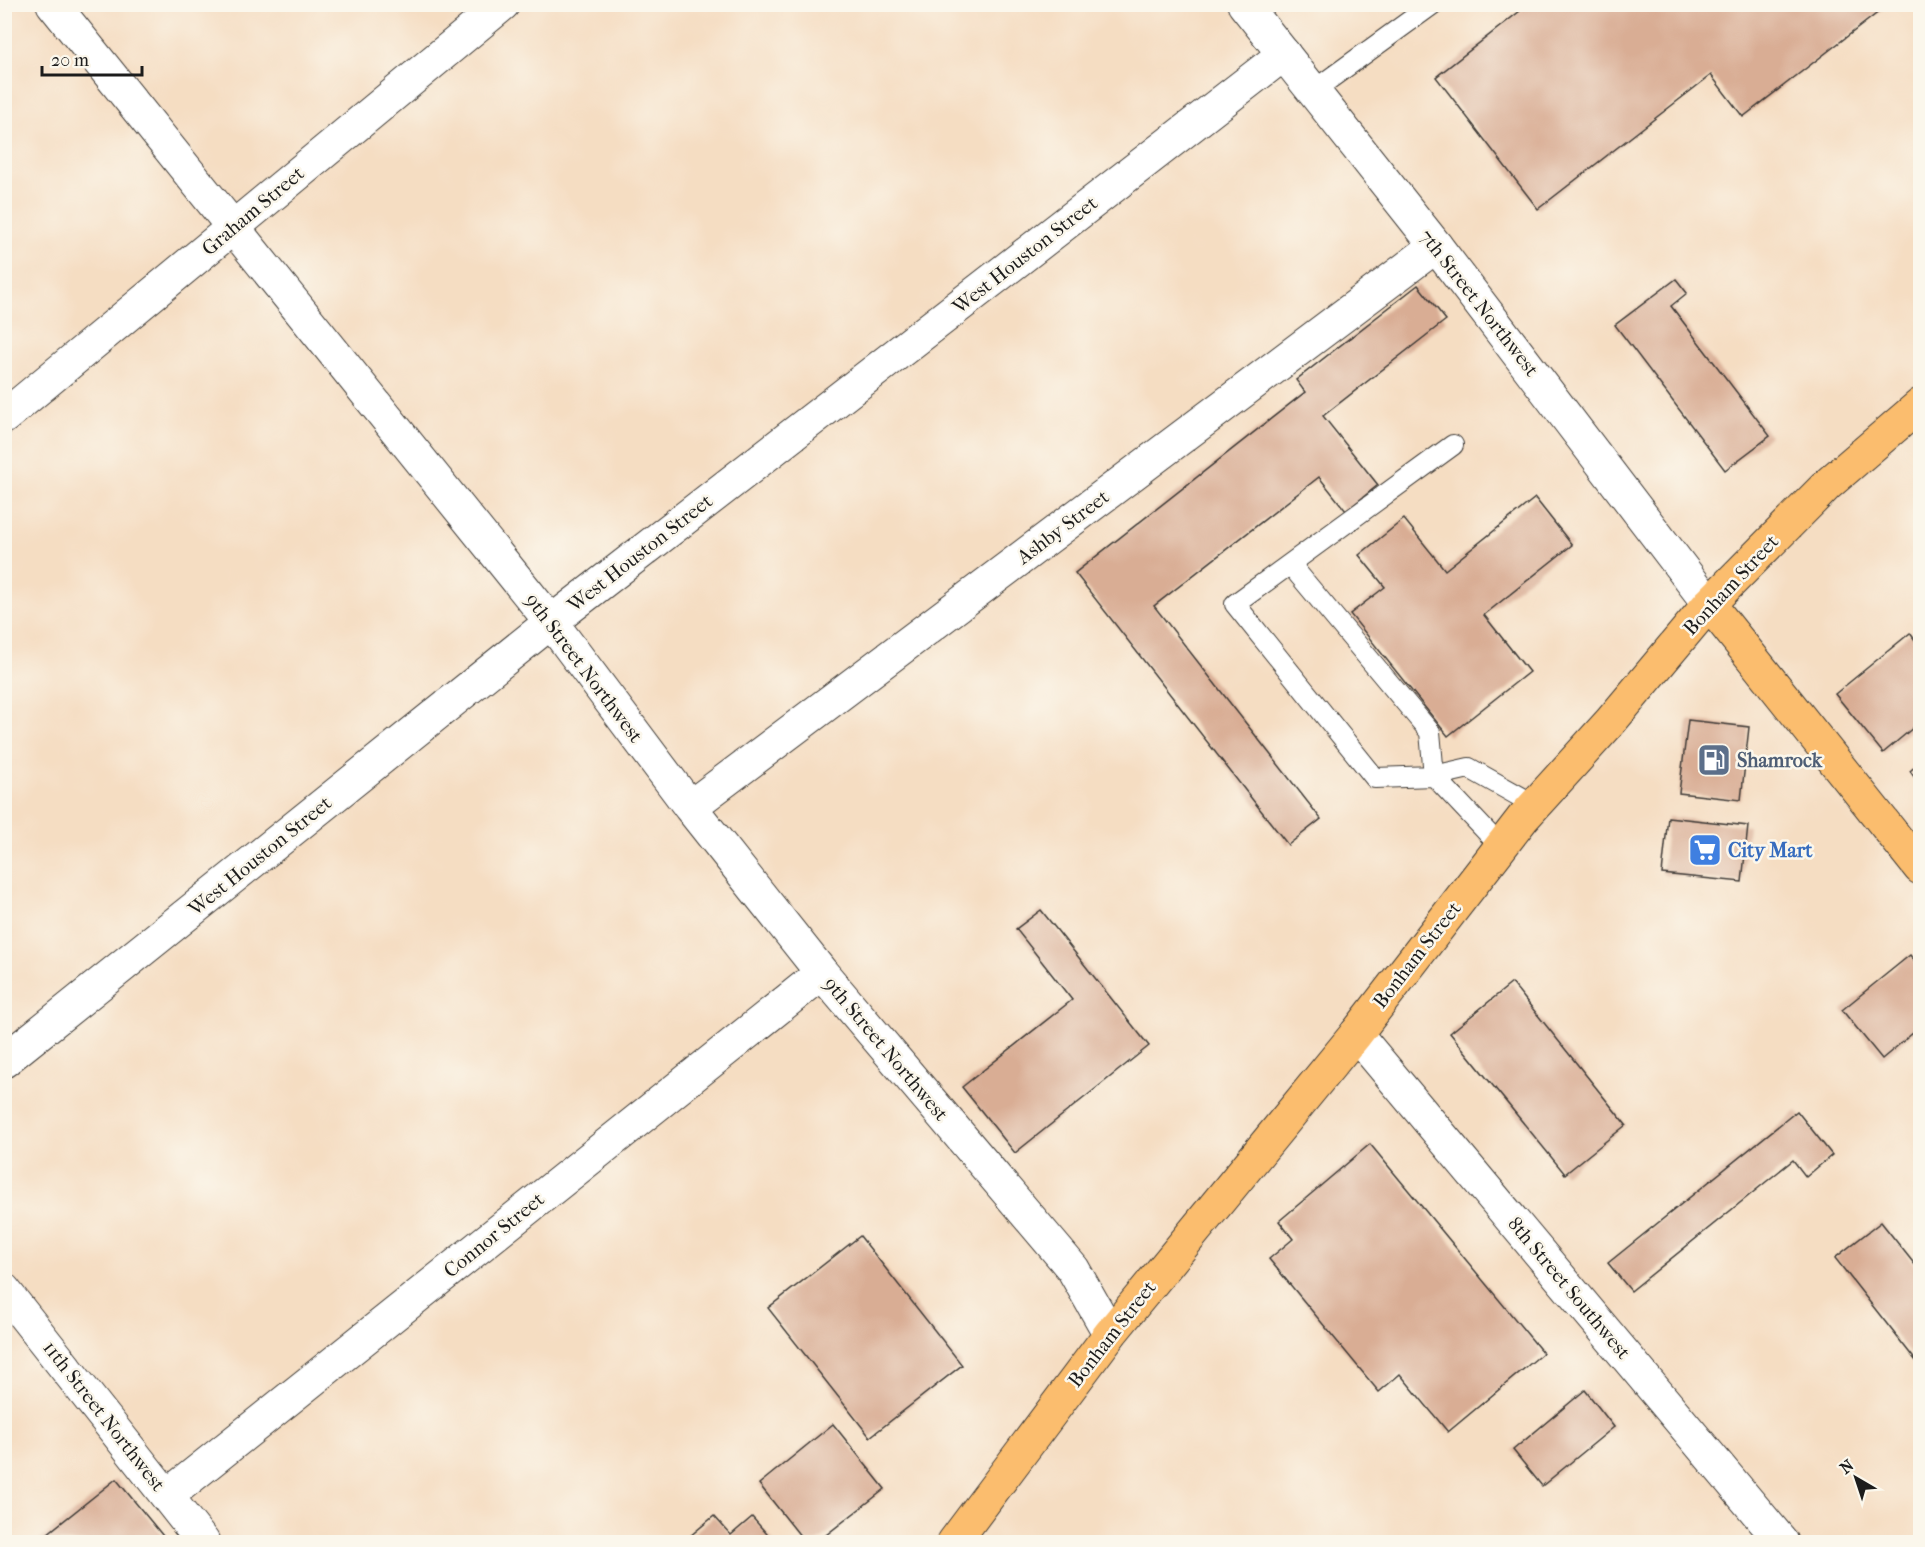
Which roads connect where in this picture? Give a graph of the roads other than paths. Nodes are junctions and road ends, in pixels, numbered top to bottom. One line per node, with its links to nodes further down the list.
1 (53, 4): 7 (street, 9th Street Northwest)
2 (502, 4): 7 (street, Graham Street)
3 (1244, 4): 5 (street, 7th Street Northwest)
4 (1432, 4): 6 (lane)
5 (1284, 54): 6 (street, 7th Street Northwest); 14 (street, West Houston Street)
6 (1313, 91): 8 (street, 7th Street Northwest)
7 (233, 227): 10 (street, Graham Street); 14 (street, 9th Street Northwest)
8 (1436, 246): 13 (street, 7th Street Northwest); 17 (street, Ashby Street)
9 (1920, 405): 13 (main road, Bonham Street)
10 (4, 417)
11 (1453, 445): 12 (lane)
12 (1290, 564): 15 (lane); 15 (lane)
13 (1709, 604): 16 (main road, Bonham Street); 19 (main road)
14 (551, 622): 17 (street, 9th Street Northwest); 22 (street, West Houston Street)
15 (1434, 776): 16 (lane); 18 (lane)
16 (1535, 806): 18 (main road, Bonham Street)
17 (690, 807): 20 (street, 9th Street Northwest)
18 (1501, 847): 21 (main road, Bonham Street)
19 (1920, 868)
20 (822, 973): 24 (street, 9th Street Northwest); 25 (street, Connor Street)
21 (1356, 1034): 24 (main road, Bonham Street); 28 (street, 8th Street Southwest)
22 (4, 1061)
23 (4, 1290): 25 (street, 11th Street Northwest)
24 (1110, 1334): 27 (main road, Bonham Street)
25 (167, 1496): 26 (street, 11th Street Northwest)
26 (203, 1542)
27 (954, 1542)
28 (1782, 1542)

